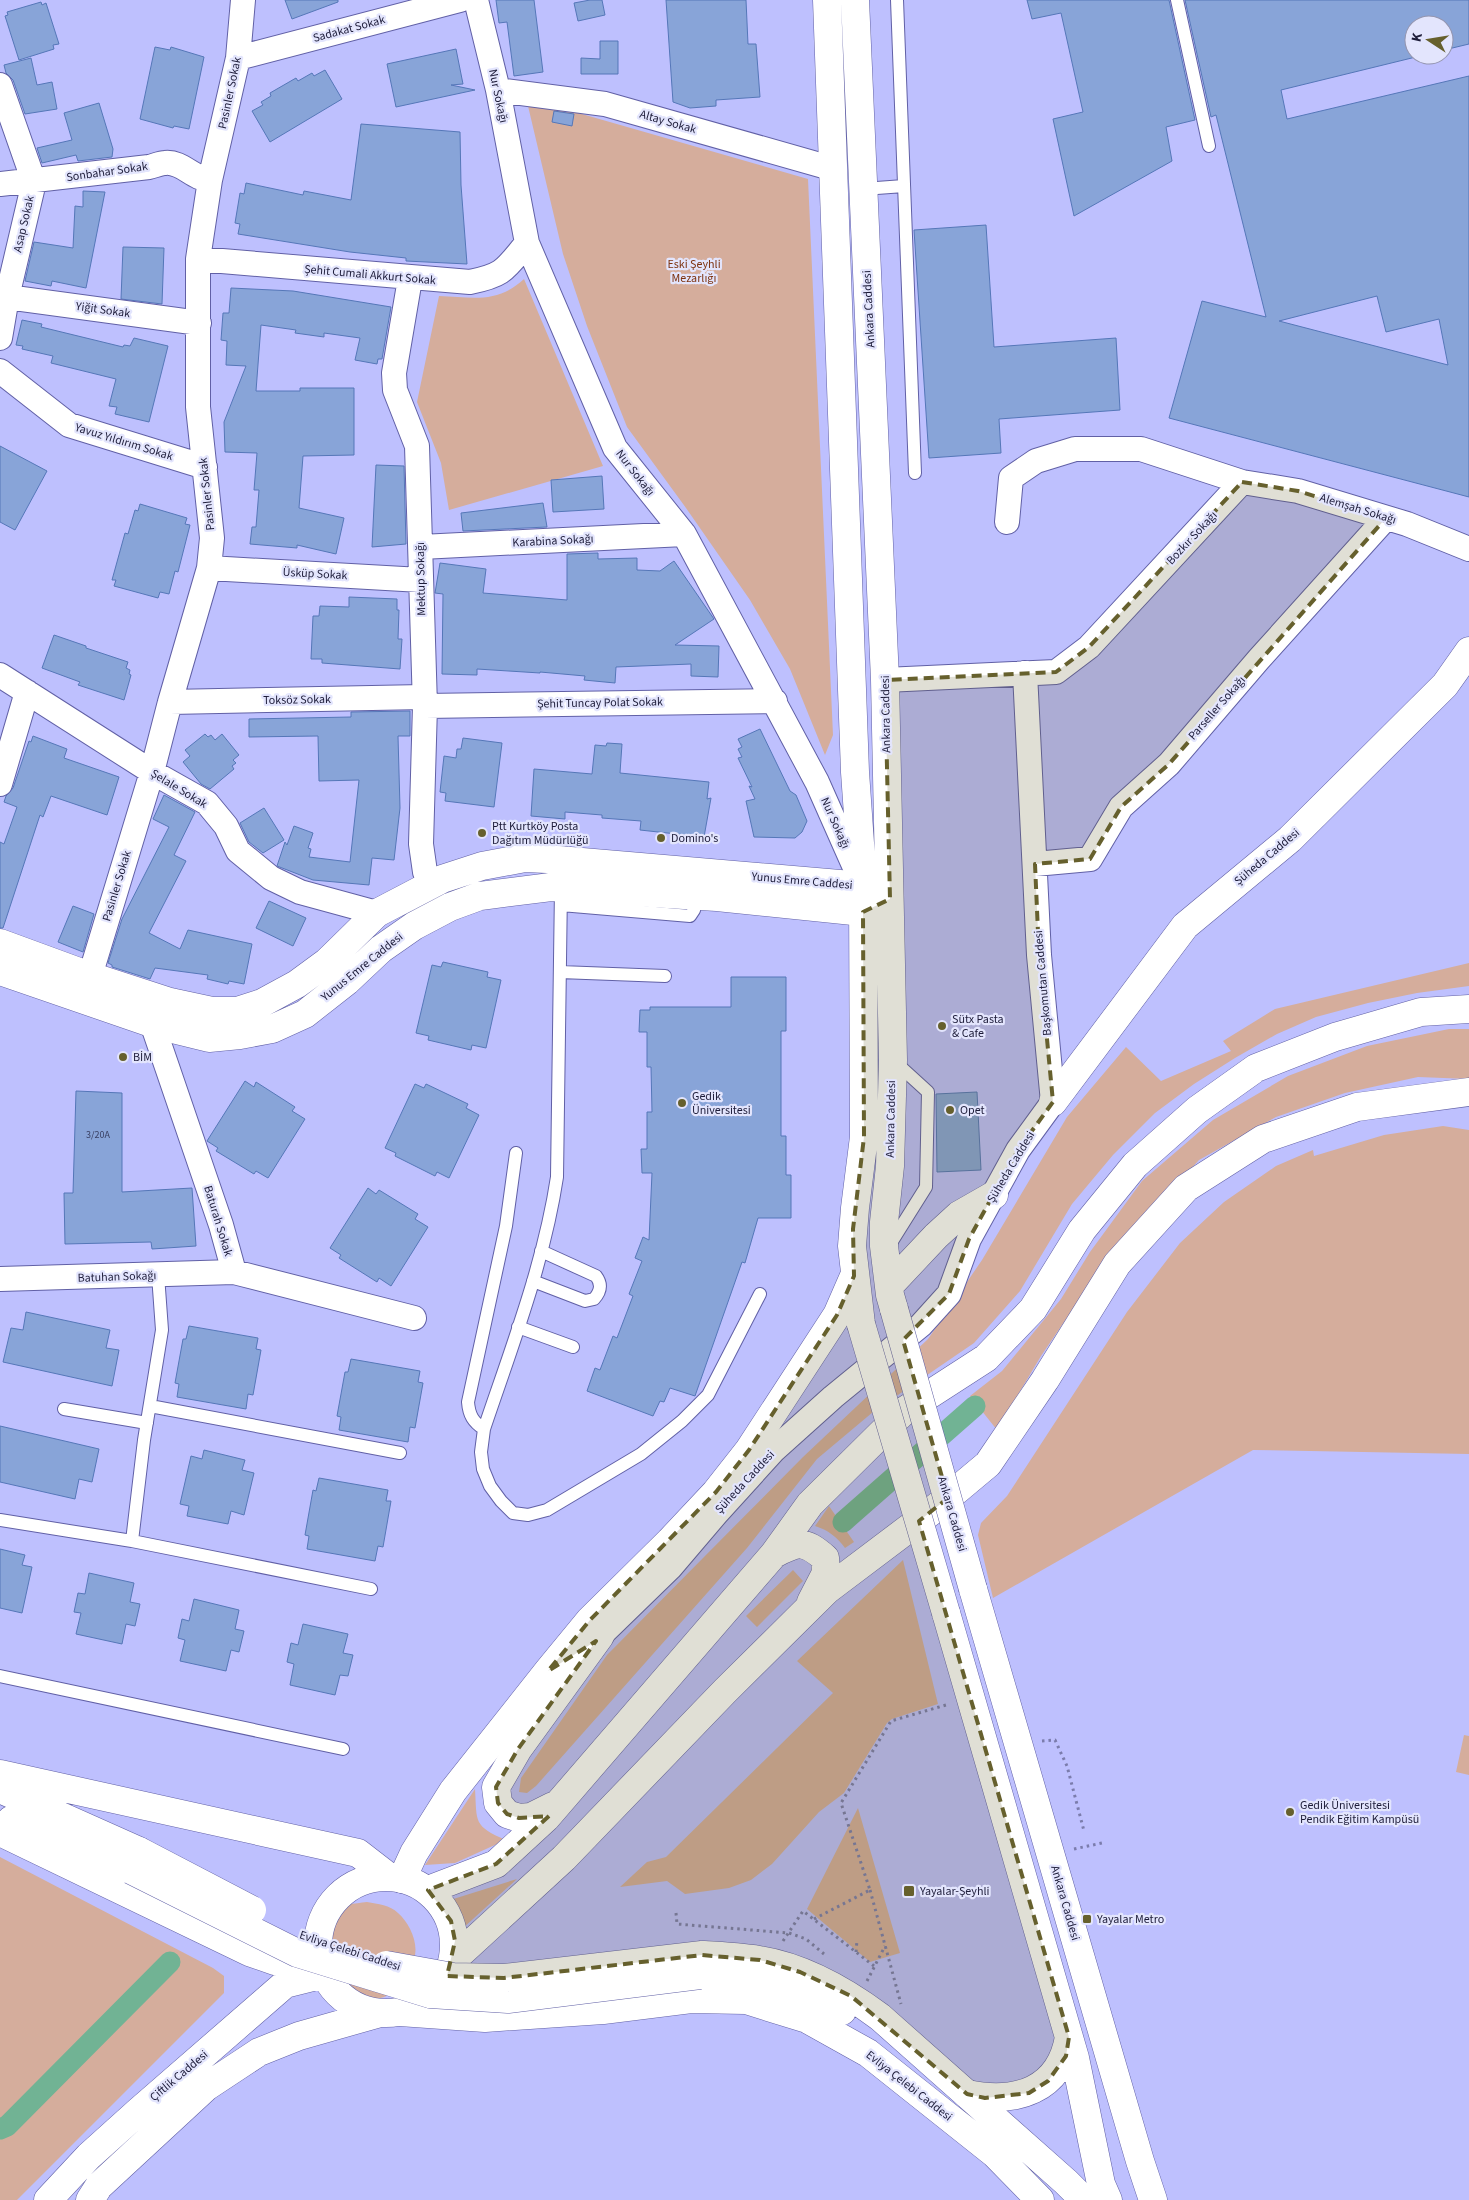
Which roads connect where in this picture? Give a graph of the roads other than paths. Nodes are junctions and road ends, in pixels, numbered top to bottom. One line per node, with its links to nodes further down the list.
1 (243, 0): 8 (street, Pasinler Sokak)
2 (460, 0): 8 (street, Sadakat Sokak)
3 (476, 0): 10 (street, Nur Sokağı)
4 (827, 0): 12 (street)
5 (855, 0): 17 (street, Ankara Caddesi)
6 (897, 0): 16 (lane)
7 (1177, 0): 11 (lane)
8 (238, 58): 13 (street, Pasinler Sokak)
9 (0, 85): 14 (street, Asap Sokak)
10 (498, 90): 12 (street, Altay Sokak); 18 (street, Nur Sokağı)
11 (1209, 146)
12 (834, 168): 44 (street)
13 (210, 180): 14 (street, Sonbahar Sokak); 19 (street, Pasinler Sokak)
14 (34, 182): 15 (street, Sonbahar Sokak); 21 (street, Asap Sokak)
15 (0, 184)
16 (904, 186): 17 (lane); 26 (lane)
17 (863, 189): 38 (street, Ankara Caddesi)
18 (527, 242): 20 (street, Şehit Cumali Akkurt Sokak); 30 (street, Nur Sokağı)
19 (198, 259): 20 (street, Şehit Cumali Akkurt Sokak); 22 (street, Pasinler Sokak)
20 (410, 278): 31 (street, Mektup Sokağı)
21 (7, 297): 22 (street, Yiğit Sokak); 23 (street, Asap Sokak)
22 (199, 323): 25 (street, Pasinler Sokak)
23 (0, 338)
24 (0, 371): 25 (street, Yavuz Yıldırım Sokak)
25 (206, 467): 33 (street, Pasinler Sokak)
26 (915, 473)
27 (1242, 482): 28 (street, Alemşah Sokağı); 29 (street); 36 (street, Bozkır Sokağı)
28 (1386, 518): 32 (street, Alemşah Sokağı); 47 (street, Parseller Sokağı)
29 (1007, 522)
30 (684, 534): 31 (street, Karabina Sokağı); 40 (street, Nur Sokağı)
31 (421, 547): 34 (street, Mektup Sokağı)
32 (1469, 549)
33 (209, 568): 34 (street, Üsküp Sokak); 41 (street, Pasinler Sokak)
34 (421, 580): 42 (street, Mektup Sokağı)
35 (1469, 652): 63 (street, Şüheda Caddesi)
36 (1025, 673): 38 (street, Bozkır Sokağı); 47 (street, Başkomutan Caddesi)
37 (0, 675): 39 (street, Şelale Sokak)
38 (885, 680): 51 (street, Ankara Caddesi)
39 (27, 692): 43 (street, Şelale Sokak); 46 (street)
40 (775, 701): 42 (street, Şehit Tuncay Polat Sokak); 45 (street, Nur Sokağı)
41 (170, 702): 42 (street, Toksöz Sokak); 43 (street, Pasinler Sokak)
42 (425, 702): 48 (street, Mektup Sokağı)
43 (152, 772): 53 (street, Şelale Sokak); 57 (street, Pasinler Sokak)
44 (855, 772): 45 (street); 49 (street)
45 (816, 782): 49 (street, Nur Sokağı)
46 (0, 784)
47 (1036, 864): 63 (street, Başkomutan Caddesi)
48 (430, 885): 49 (street, Yunus Emre Caddesi); 53 (street, Yunus Emre Caddesi)
49 (863, 886): 51 (street, Yunus Emre Caddesi); 52 (street)
50 (561, 897): 52 (street, Yunus Emre Caddesi); 56 (lane); 60 (street, Yunus Emre Caddesi)
51 (890, 898): 52 (street); 61 (street, Ankara Caddesi)
52 (863, 912): 70 (street)
53 (377, 913): 57 (street, Yunus Emre Caddesi)
54 (0, 943): 57 (street, Yunus Emre Caddesi)
55 (0, 971): 60 (street, Yunus Emre Caddesi)
56 (560, 972): 58 (lane); 66 (lane)
57 (90, 976)
58 (665, 976)
59 (1469, 1009): 85 (street)
60 (152, 1023): 68 (street, Baturah Sokak)
61 (893, 1060): 67 (street, Ankara Caddesi); 67 (lane)
62 (1469, 1092): 87 (street)
63 (1053, 1102): 65 (street, Şüheda Caddesi)
64 (516, 1153): 81 (lane)
65 (994, 1195): 74 (street); 88 (street, Şüheda Caddesi)
66 (541, 1251): 72 (lane); 72 (lane)
67 (884, 1252): 74 (street, Ankara Caddesi)
68 (234, 1272): 69 (street, Batuhan Sokağı); 75 (street, Baturah Sokak)
69 (158, 1275): 71 (street, Batuhan Sokağı); 78 (lane)
70 (854, 1276): 89 (street); 104 (street, bridge)
71 (0, 1279)
72 (533, 1281): 76 (lane)
73 (760, 1294): 81 (lane)
74 (892, 1298): 112 (street, Ankara Caddesi, bridge)
75 (414, 1318)
76 (518, 1326): 77 (lane); 81 (lane)
77 (573, 1347)
78 (150, 1406): 80 (lane); 82 (lane)
79 (64, 1409): 80 (lane)
80 (147, 1423): 84 (lane)
81 (484, 1429)
82 (400, 1453)
83 (0, 1520): 84 (lane)
84 (132, 1540): 86 (lane)
85 (774, 1554): 87 (street); 94 (street)
86 (371, 1589)
87 (808, 1608): 100 (street)
88 (600, 1636): 89 (street, Şüheda Caddesi); 94 (street)
89 (548, 1670): 98 (street)
90 (0, 1676): 91 (lane)
91 (343, 1749)
92 (0, 1774): 98 (street)
93 (0, 1789): 97 (street, Evliya Çelebi Caddesi)
94 (559, 1804): 99 (street)
95 (0, 1816): 97 (street, Evliya Çelebi Caddesi)
96 (0, 1832): 102 (street, Evliya Çelebi Caddesi)
97 (135, 1860): 101 (street, Evliya Çelebi Caddesi, bridge)
98 (395, 1878): 99 (street); 102 (street)
99 (428, 1890): 100 (street)
100 (453, 1960): 103 (street)
101 (701, 1965): 105 (street); 109 (street)
102 (323, 1970): 103 (street); 106 (street, Çiftlik Caddesi)
103 (390, 2013): 107 (street, Çiftlik Caddesi); 108 (street, Evliya Çelebi Caddesi)
104 (1069, 2037): 105 (street); 111 (street)
105 (967, 2094): 110 (street)
106 (48, 2200)
107 (90, 2200)
108 (1040, 2200)
109 (1049, 2200)
110 (1084, 2200)
111 (1108, 2200)
112 (1153, 2200)

